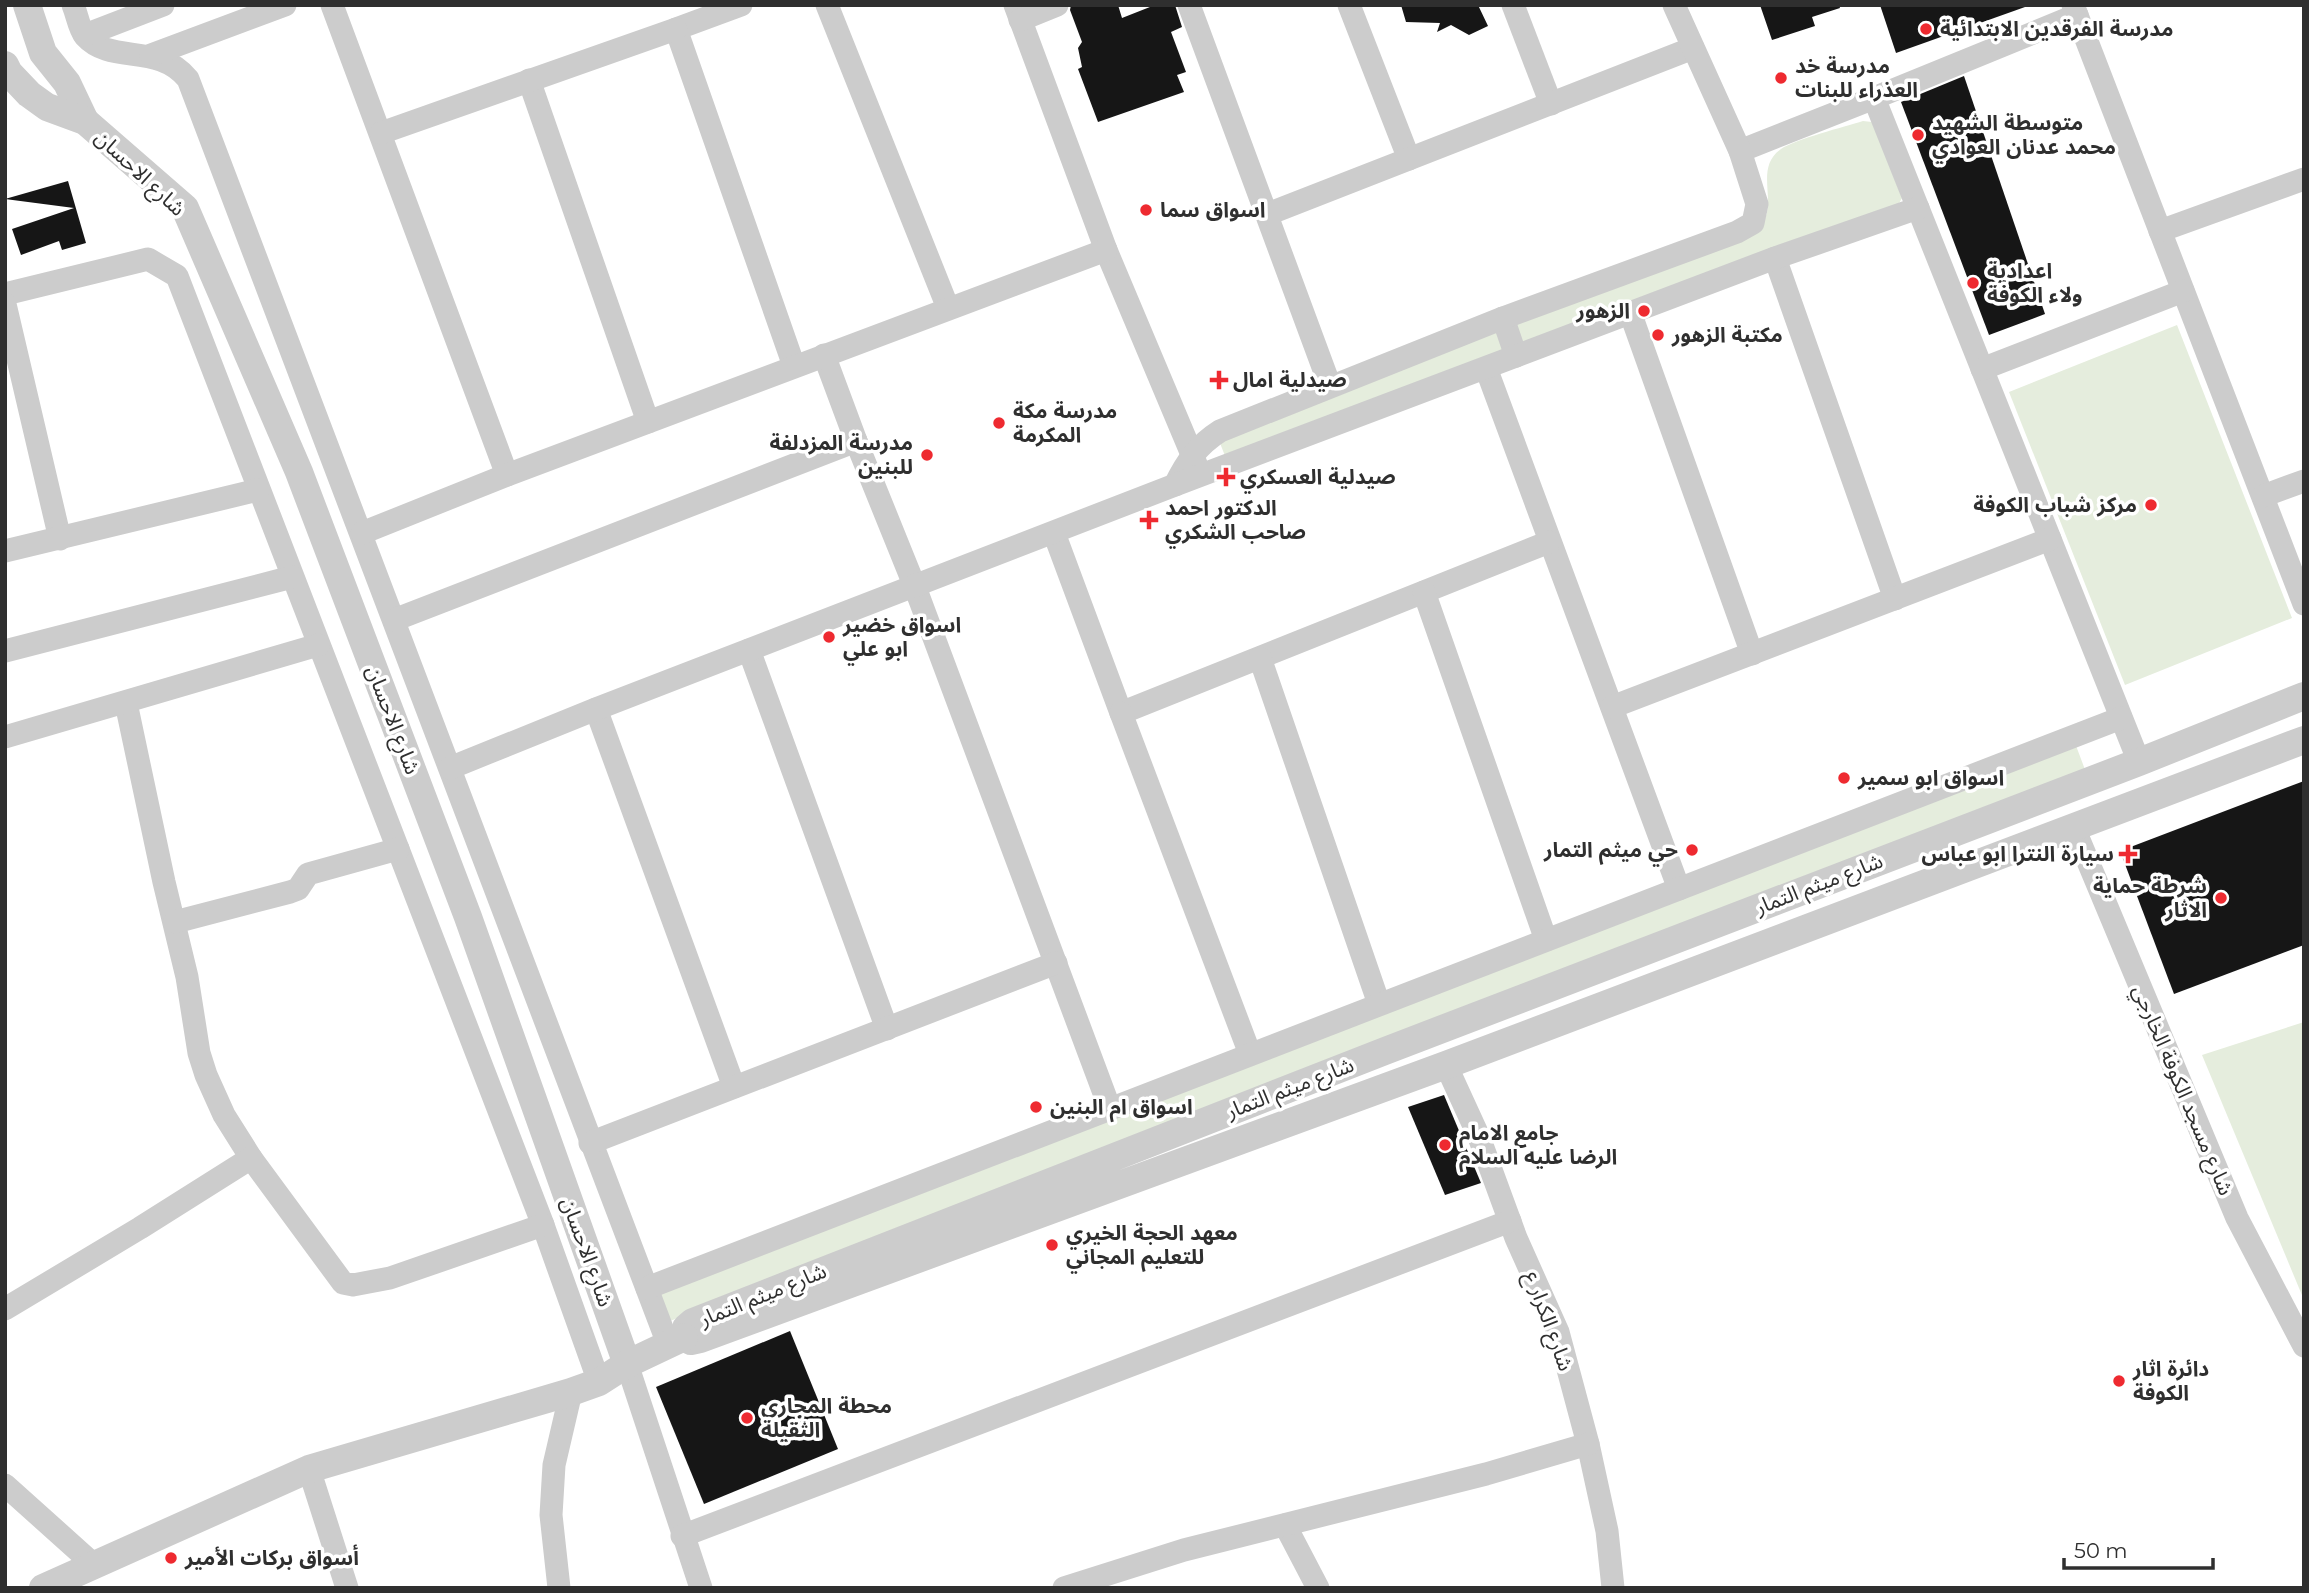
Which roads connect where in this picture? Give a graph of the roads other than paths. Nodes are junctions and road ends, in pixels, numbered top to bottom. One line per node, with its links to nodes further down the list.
1 (27, 5): 23 (street, شارع الاحسان)
2 (73, 5): 16 (street)
3 (163, 5): 16 (street)
4 (285, 5): 18 (street)
5 (332, 5): 24 (street)
6 (741, 5): 15 (street)
7 (827, 5): 36 (street)
8 (1057, 5): 14 (street)
9 (1189, 5): 29 (street)
10 (1349, 5): 26 (street)
11 (1513, 5): 22 (street)
12 (1674, 5): 17 (street)
13 (2075, 10): 21 (street); 30 (street)
14 (1018, 12): 31 (street)
15 (676, 29): 20 (street); 41 (street)
16 (85, 35): 18 (street)
17 (1693, 48): 22 (street); 25 (street)
18 (151, 55): 52 (street)
19 (6, 71): 23 (street, شارع الاحسان)
20 (529, 80): 24 (street); 45 (street)
21 (1874, 98): 25 (street); 28 (street)
22 (1551, 104): 26 (street)
23 (85, 121): 99 (street, شارع الاحسان)
24 (381, 133): 48 (street)
25 (1740, 151): 38 (street)
26 (1409, 159): 29 (street)
27 (2304, 179): 30 (street)
28 (1918, 208): 32 (street); 43 (street)
29 (1268, 214): 44 (street)
30 (2160, 231): 33 (street)
31 (1106, 250): 36 (street); 47 (street)
32 (1775, 258): 37 (street); 61 (street)
33 (2183, 291): 43 (street); 51 (street)
34 (5, 294): 50 (street)
35 (5, 304): 54 (street)
36 (948, 308): 39 (street)
37 (1630, 312): 40 (street); 67 (street)
38 (1503, 318): 40 (street); 44 (street)
39 (824, 355): 41 (street); 46 (street)
40 (1516, 356): 42 (street)
41 (794, 366): 45 (street)
42 (1486, 368): 47 (street); 56 (street)
43 (1982, 369): 55 (street)
44 (1330, 386): 47 (street)
45 (648, 422): 48 (street)
46 (856, 441): 59 (street); 63 (street)
47 (1197, 465): 53 (street)
48 (506, 475): 52 (street)
49 (2304, 481): 51 (street)
50 (258, 490): 54 (street); 58 (street)
51 (2263, 496): 62 (street)
52 (362, 533): 63 (street)
53 (1054, 533): 59 (street); 73 (street)
54 (60, 538): 57 (street)
55 (2050, 539): 61 (street); 74 (street)
56 (1549, 542): 60 (street); 71 (street)
57 (5, 551)
58 (292, 577): 64 (street); 66 (street)
59 (915, 587): 65 (street); 84 (street)
60 (1424, 592): 68 (street); 83 (street)
61 (1895, 599): 67 (street)
62 (2304, 604)
63 (394, 620): 78 (street)
64 (318, 645): 70 (street); 80 (street)
65 (749, 650): 72 (street); 86 (street)
66 (5, 651)
67 (1752, 653): 71 (street)
68 (1260, 658): 73 (street); 85 (street)
69 (2304, 696): 77 (street, شارع ميثم التمار)
70 (127, 703): 75 (street); 82 (street)
71 (1612, 708): 81 (street)
72 (596, 709): 78 (street); 89 (street)
73 (1121, 713): 87 (street)
74 (2121, 719): 77 (street); 81 (street)
75 (5, 737)
76 (2304, 740): 79 (street, شارع ميثم التمار)
77 (2138, 762): 97 (street, شارع ميثم التمار)
78 (450, 768): 91 (street)
79 (2074, 828): 88 (street, شارع ميثم التمار); 98 (street, شارع مسجد الكوفة الخارجي)
80 (398, 849): 82 (street); 94 (street)
81 (1679, 889): 83 (street)
82 (175, 922): 92 (street)
83 (1546, 940): 85 (street)
84 (1056, 963): 86 (street); 90 (street)
85 (1379, 1004): 87 (street)
86 (887, 1029): 89 (street)
87 (1250, 1054): 90 (street)
88 (1446, 1065): 93 (street, شارع الكرار ع); 97 (street, شارع ميثم التمار)
89 (734, 1087): 91 (street)
90 (1110, 1109): 95 (street)
91 (590, 1143): 95 (street)
92 (250, 1158): 94 (street); 96 (street)
93 (1510, 1221): 102 (street, شارع الكرار ع); 106 (street)
94 (543, 1226): 100 (street)
95 (648, 1288): 97 (street)
96 (5, 1309)
97 (676, 1341): 99 (street)
98 (2304, 1346)
99 (627, 1364): 100 (street); 106 (street)
100 (599, 1382): 101 (street)
101 (571, 1392): 103 (street); 110 (street)
102 (1588, 1444): 105 (street); 114 (street, شارع الكرار ع)
103 (309, 1469): 107 (street); 109 (street)
104 (5, 1485): 107 (street)
105 (1285, 1525): 112 (street); 113 (street)
106 (682, 1536): 111 (street)
107 (93, 1564): 108 (street)
108 (43, 1588)
109 (347, 1588)
110 (559, 1588)
111 (701, 1588)
112 (1064, 1588)
113 (1318, 1588)
114 (1613, 1588)

